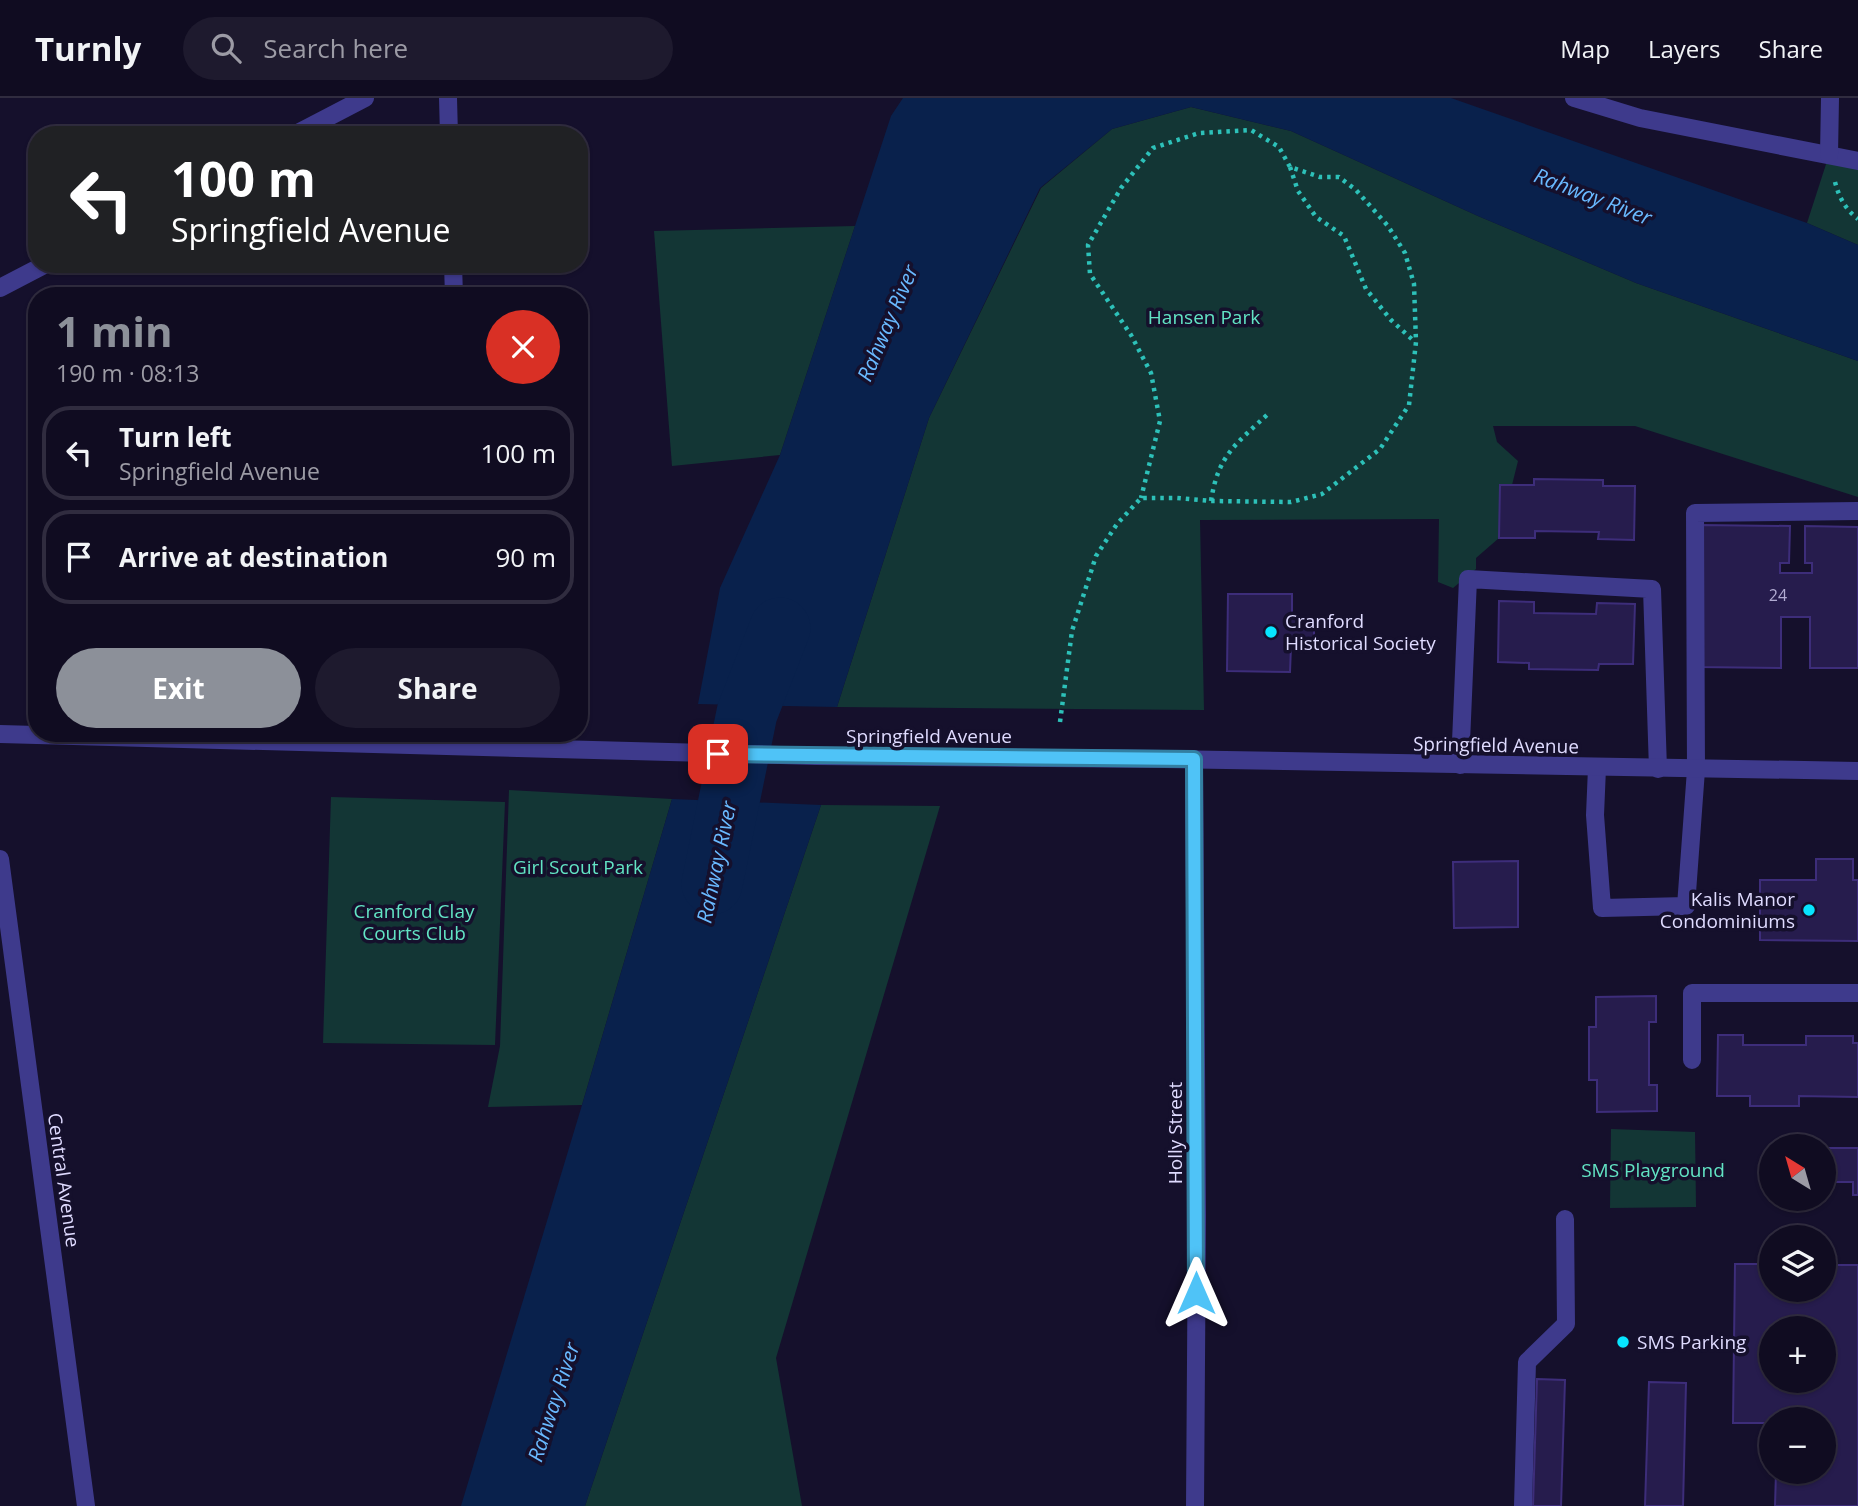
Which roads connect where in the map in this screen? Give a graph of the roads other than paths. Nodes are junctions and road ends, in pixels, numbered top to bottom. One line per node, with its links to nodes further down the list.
1 (365, 98): 5 (street)
2 (448, 98): 6 (street)
3 (1574, 98): 7 (street)
4 (1830, 98): 7 (street)
5 (311, 126)
6 (449, 126)
7 (1829, 155): 8 (street)
8 (1858, 161)
9 (29, 273): 10 (street)
10 (0, 288)
11 (1858, 511): 19 (street)
12 (0, 734): 13 (street, Springfield Avenue)
13 (28, 734)
14 (499, 742): 15 (street, Springfield Avenue)
15 (1194, 759): 16 (street, Springfield Avenue); 26 (street, Holly Street)
16 (1460, 765): 17 (street, Springfield Avenue); 18 (street)
17 (1597, 768): 18 (street, Springfield Avenue); 19 (street)
18 (1658, 769): 19 (street, Springfield Avenue)
19 (1696, 770): 20 (street, Springfield Avenue)
20 (1858, 771)
21 (0, 859): 25 (street, Central Avenue)
22 (1858, 993): 23 (street)
23 (1692, 1060)
24 (1565, 1219): 27 (street)
25 (86, 1506)
26 (1195, 1506)
27 (1523, 1506)

